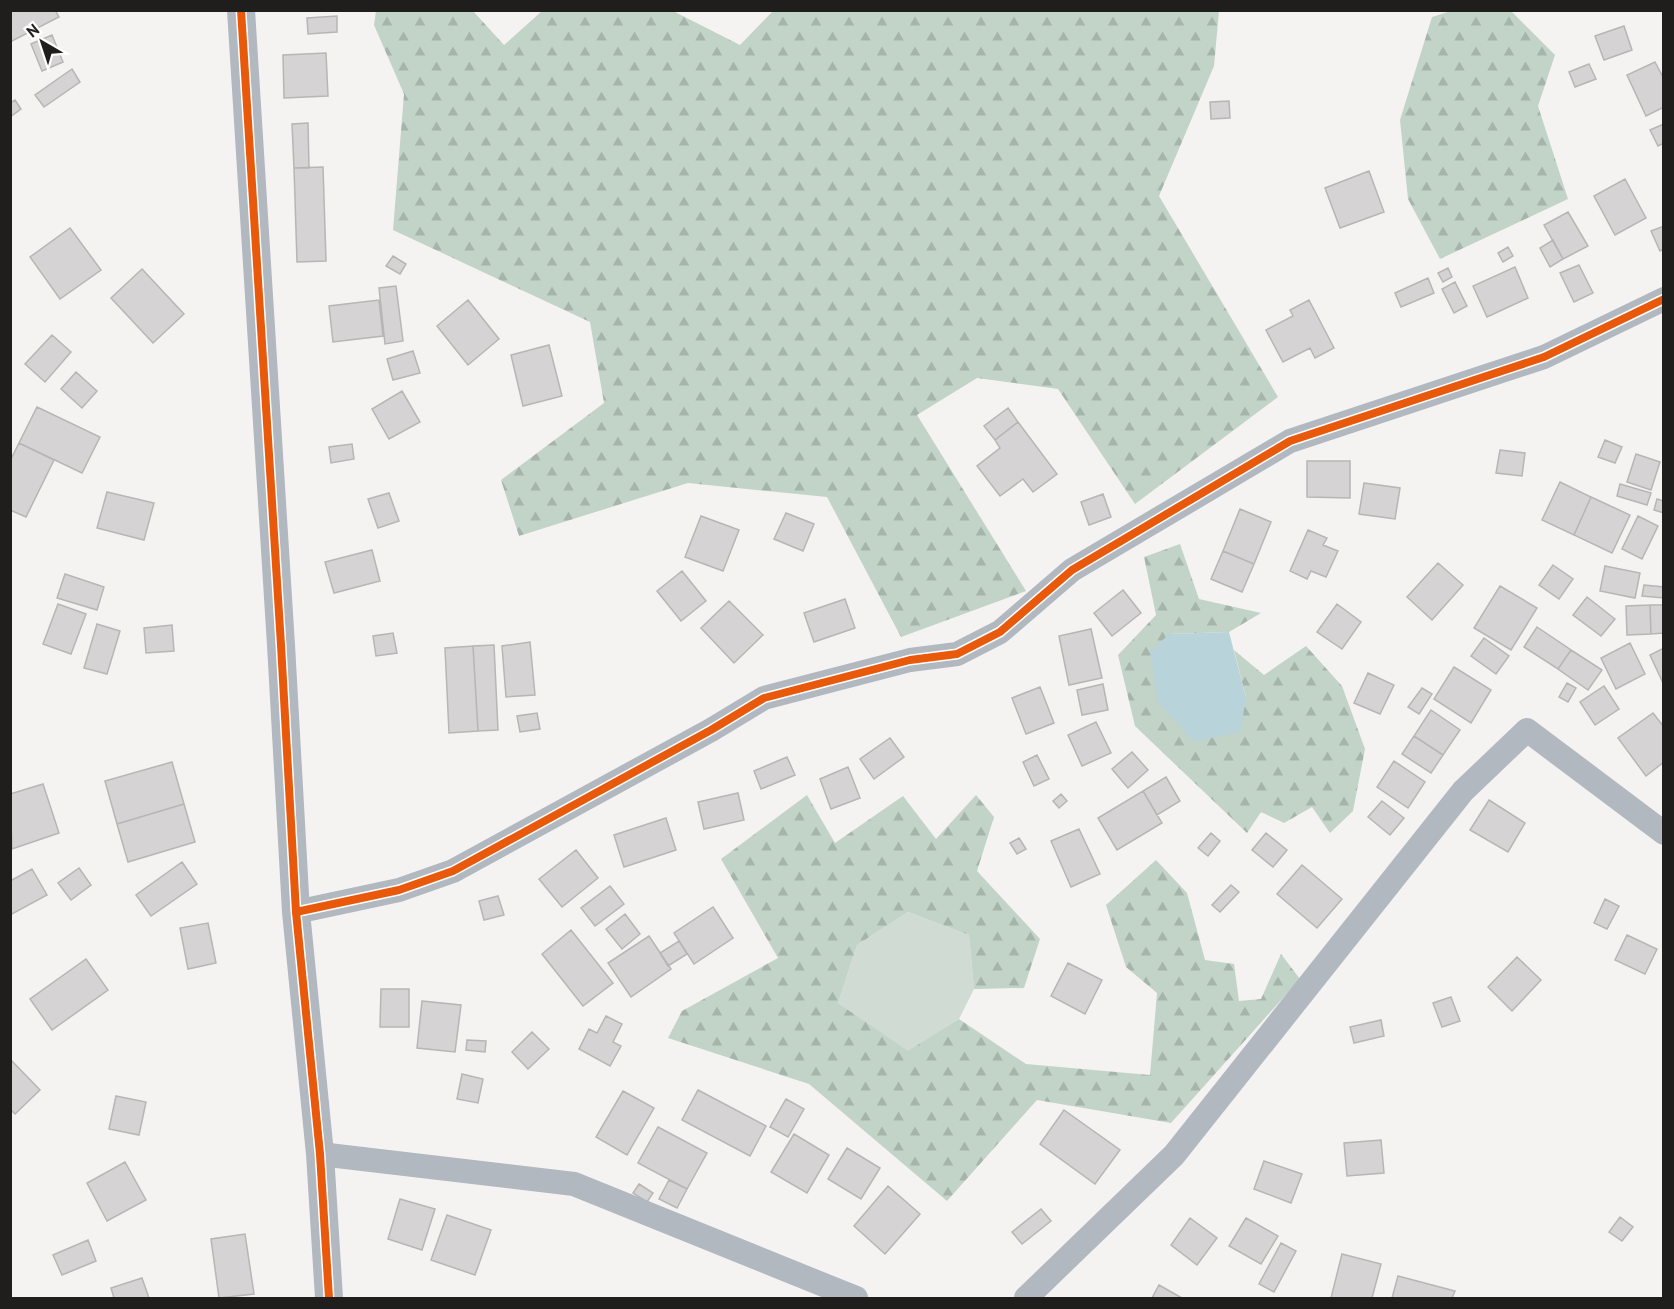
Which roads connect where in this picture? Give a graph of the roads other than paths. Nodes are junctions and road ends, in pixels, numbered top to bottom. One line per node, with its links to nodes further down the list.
1 (241, 10): 4 (street)
2 (1664, 299): 4 (street)
3 (1664, 833): 8 (street)
4 (296, 912): 5 (street)
5 (320, 1154): 6 (street); 7 (street)
6 (329, 1299)
7 (856, 1299)
8 (1026, 1299)

